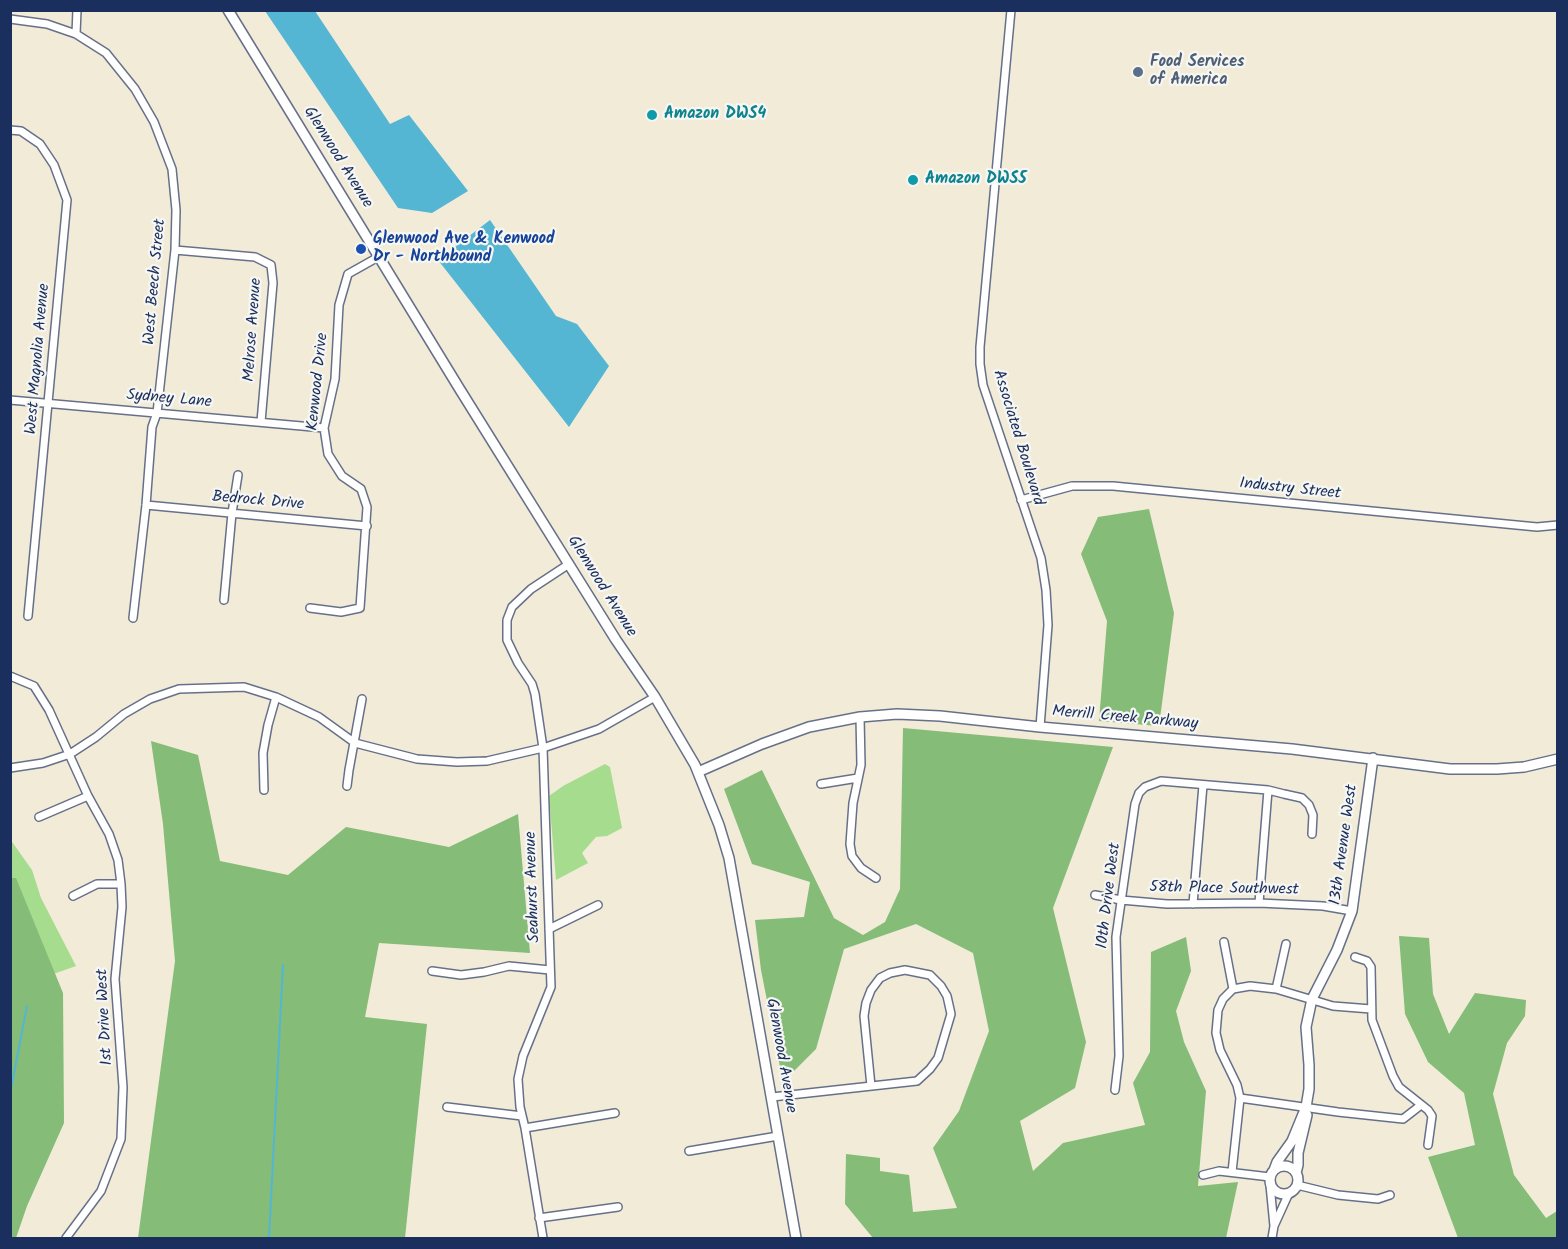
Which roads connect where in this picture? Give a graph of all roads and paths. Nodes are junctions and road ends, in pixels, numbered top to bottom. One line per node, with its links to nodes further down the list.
1 (77, 10): 5 (street)
2 (228, 10): 8 (street, Glenwood Avenue)
3 (1011, 10): 15 (street, Associated Boulevard)
4 (10, 19): 5 (street, West Beech Street)
5 (76, 34): 7 (street, West Beech Street)
6 (10, 130): 10 (street, West Magnolia Avenue)
7 (175, 250): 11 (street, West Beech Street); 12 (street, Melrose Avenue)
8 (380, 256): 13 (street, Kenwood Drive); 20 (street, Glenwood Avenue)
9 (10, 400): 10 (street, Sydney Lane)
10 (48, 403): 11 (street, Sydney Lane); 23 (street, West Magnolia Avenue)
11 (157, 413): 12 (street, Sydney Lane); 16 (street, West Beech Street)
12 (261, 422): 13 (street, Sydney Lane)
13 (324, 428): 19 (street, Kenwood Drive)
14 (238, 475): 17 (street)
15 (1021, 500): 18 (street, Industry Street); 30 (street, Associated Boulevard)
16 (146, 505): 17 (street, Bedrock Drive); 24 (street, West Beech Street)
17 (232, 513): 19 (street, Bedrock Drive); 21 (street)
18 (1557, 525)
19 (367, 526): 22 (street, Kenwood Drive)
20 (569, 564): 26 (street, Glenwood Avenue); 32 (street, Seahurst Avenue)
21 (224, 600)
22 (310, 608)
23 (28, 616)
24 (133, 618)
25 (10, 676): 33 (street, 1st Drive West)
26 (655, 697): 32 (street); 37 (street, Glenwood Avenue)
27 (276, 698): 31 (street); 33 (street); 42 (street)
28 (362, 699): 31 (street)
29 (860, 717): 30 (street, Merrill Creek Parkway); 37 (street, Merrill Creek Parkway); 38 (street)
30 (1040, 727): 34 (street, Merrill Creek Parkway)
31 (355, 743): 32 (street); 41 (street)
32 (543, 748): 56 (street, Seahurst Avenue)
33 (70, 754): 36 (street); 44 (street, 1st Drive West)
34 (1372, 758): 35 (street, Merrill Creek Parkway); 55 (street, 13th Avenue West)
35 (1557, 759)
36 (10, 768)
37 (698, 772): 68 (street, Glenwood Avenue)
38 (858, 778): 39 (street); 47 (street)
39 (821, 784)
40 (1203, 785): 43 (street); 51 (street, 10th Drive West); 53 (street)
41 (348, 786)
42 (264, 790)
43 (1268, 790): 46 (street); 52 (street)
44 (88, 796): 45 (street); 48 (street, 1st Drive West)
45 (39, 817)
46 (1312, 834)
47 (876, 878)
48 (122, 884): 50 (street); 89 (street, 1st Drive West)
49 (1095, 895): 51 (street, 58th Place Southwest)
50 (73, 897)
51 (1121, 900): 53 (street, 58th Place Southwest); 67 (street, 10th Drive West)
52 (1259, 903): 53 (street, 58th Place Southwest); 55 (street, 58th Place Southwest)
53 (1192, 904)
54 (598, 905): 56 (street)
55 (1352, 911): 64 (street, 13th Avenue West)
56 (549, 929): 60 (street, Seahurst Avenue)
57 (1224, 942): 63 (street)
58 (1286, 944): 62 (street)
59 (1355, 957): 65 (street)
60 (550, 970): 61 (street); 74 (street, Seahurst Avenue)
61 (432, 971)
62 (1276, 988): 63 (street); 64 (street)
63 (1233, 989): 69 (street)
64 (1312, 999): 65 (street); 72 (street, 13th Avenue West)
65 (1371, 1009): 70 (street)
66 (871, 1086): 66 (street); 68 (street)
67 (1114, 1090)
68 (772, 1097): 76 (street, Glenwood Avenue)
69 (1240, 1098): 72 (street); 79 (street)
70 (1421, 1105): 72 (street); 77 (street)
71 (447, 1107): 74 (street)
72 (1306, 1107): 80 (street, 13th Avenue West); 82 (street, 13th Avenue West)
73 (615, 1113): 75 (street)
74 (522, 1116): 75 (street, Seahurst Avenue)
75 (525, 1128): 87 (street, Seahurst Avenue)
76 (778, 1136): 78 (street); 91 (street, Glenwood Avenue)
77 (1428, 1145)
78 (688, 1151)
79 (1232, 1172): 81 (street); 82 (street)
80 (1296, 1173): 82 (street); 83 (street)
81 (1203, 1175)
82 (1271, 1177): 84 (street); 88 (street)
83 (1297, 1185): 84 (street); 85 (street)
84 (1289, 1193): 88 (street)
85 (1390, 1195)
86 (618, 1207): 87 (street)
87 (539, 1218): 90 (street, Seahurst Avenue)
88 (1274, 1226): 92 (street)
89 (66, 1239)
90 (543, 1239)
91 (796, 1239)
92 (1272, 1239)

